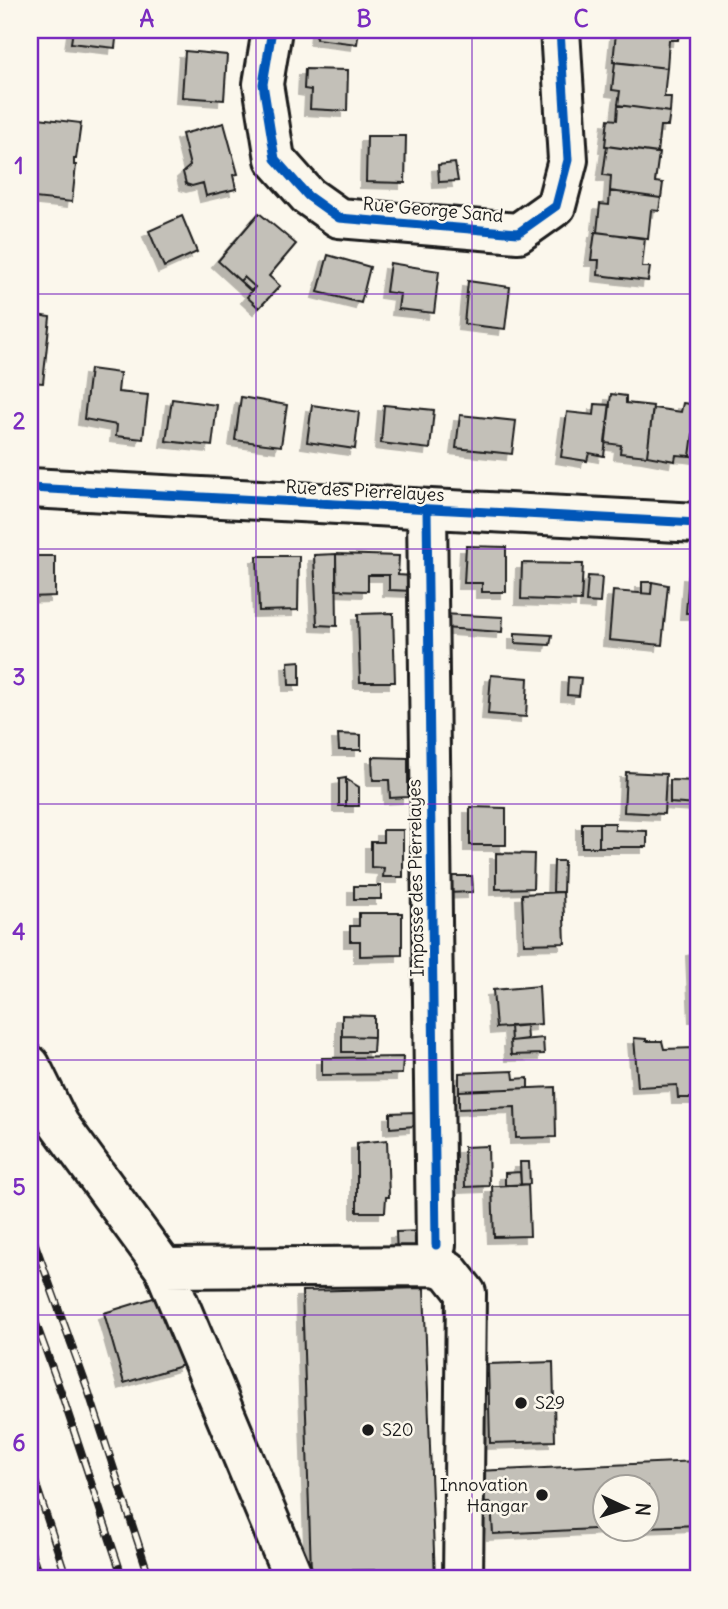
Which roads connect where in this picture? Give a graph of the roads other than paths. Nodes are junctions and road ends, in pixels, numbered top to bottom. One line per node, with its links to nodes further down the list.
1 (272, 30): 2 (street, Rue George Sand)
2 (561, 30)
3 (30, 488): 4 (street, Rue des Pierrelayes)
4 (427, 510): 5 (street, Rue des Pierrelayes); 7 (street, Impasse des Pierrelayes)
5 (698, 523)
6 (30, 1065): 8 (street)
7 (436, 1245)
8 (164, 1268): 9 (street); 10 (street)
9 (294, 1579)
10 (463, 1579)

